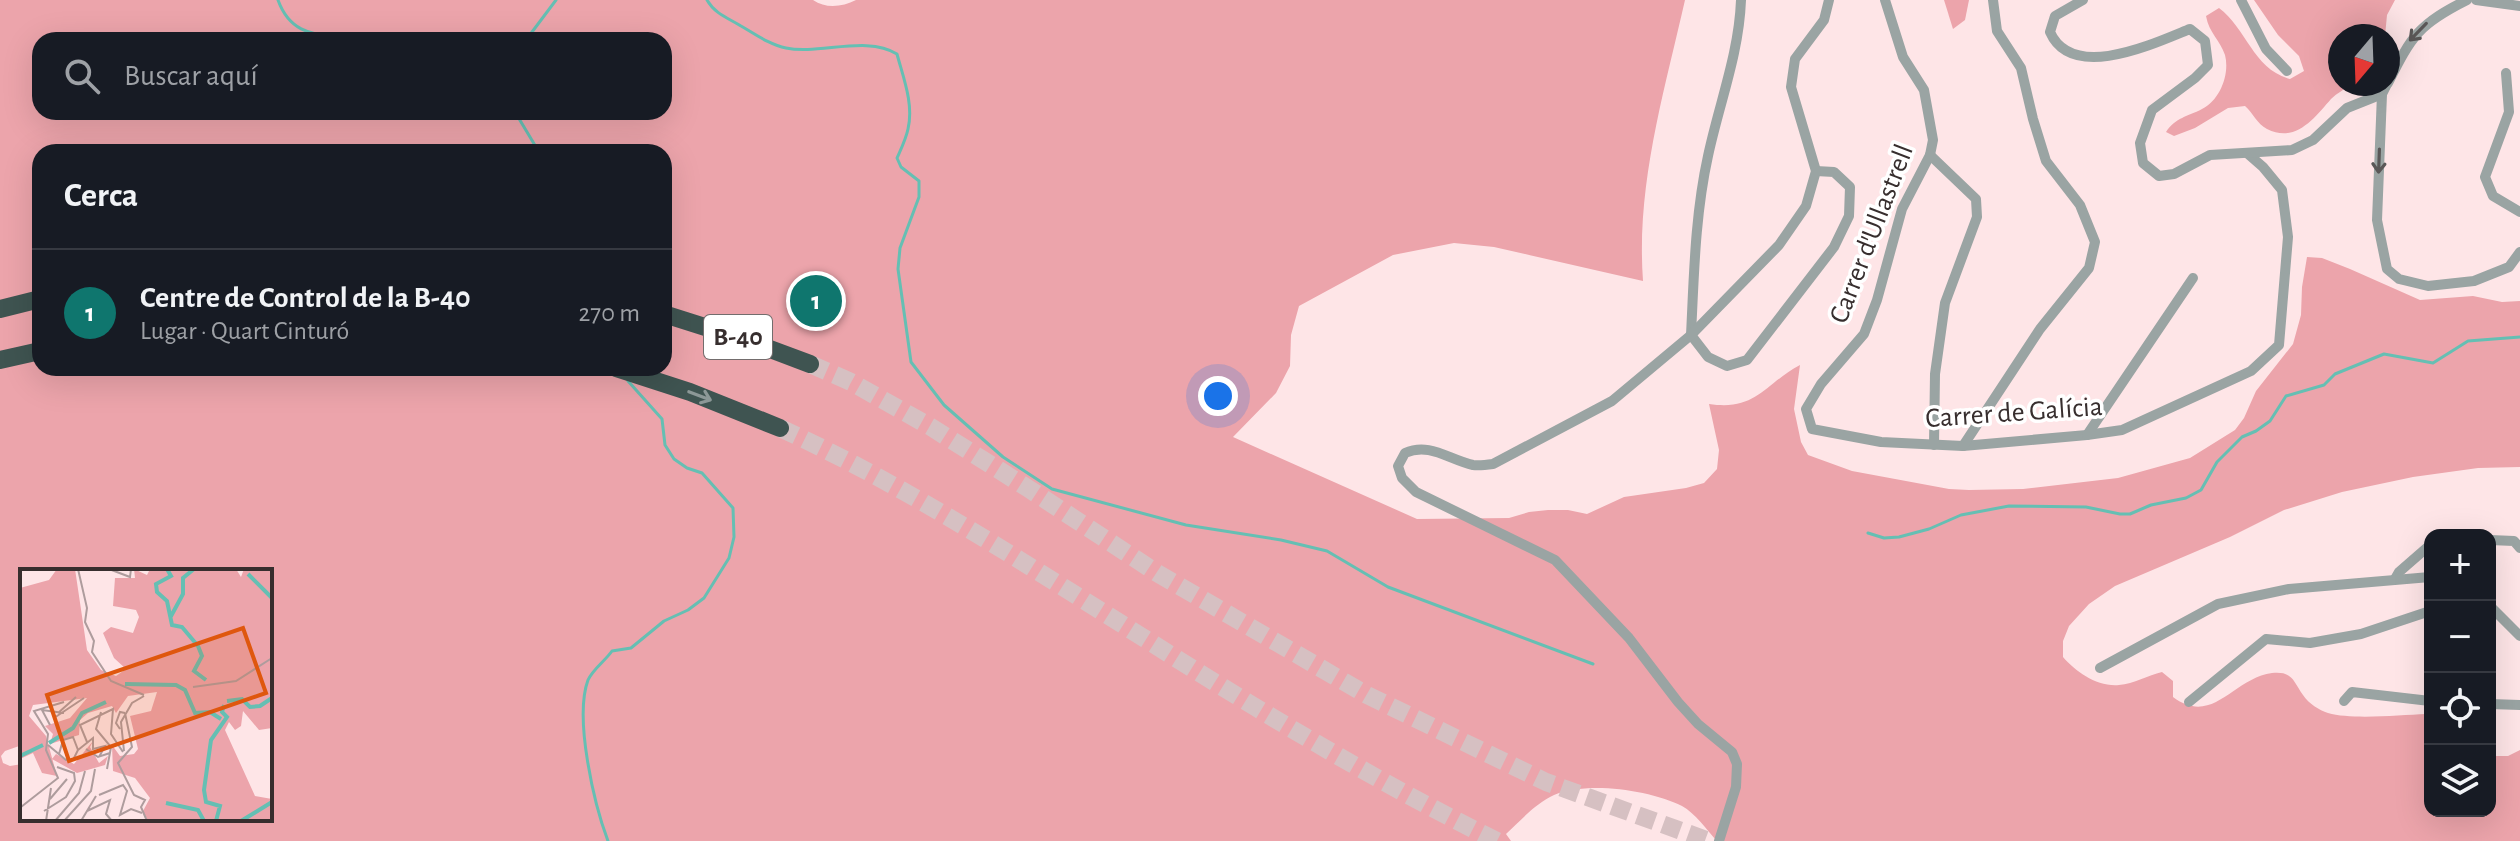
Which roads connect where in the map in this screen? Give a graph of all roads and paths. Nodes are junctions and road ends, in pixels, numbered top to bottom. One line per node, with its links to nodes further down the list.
1 (1741, 0): 24 (street)
2 (1829, 0): 17 (street)
3 (1885, 0): 16 (street, Carrer d'Ullastrell)
4 (1993, 0): 33 (street)
5 (2083, 0): 15 (street)
6 (2241, 0): 11 (street)
7 (2467, 0): 10 (street, one-way to 10)
8 (2476, 0): 9 (street)
9 (2520, 6)
10 (2400, 59)
11 (2287, 71)
12 (2506, 73): 18 (street)
13 (2369, 96): 15 (street)
14 (2385, 96): 19 (street, one-way to 19)
15 (2247, 153): 31 (street, Carrer de Galícia)
16 (1930, 155): 30 (street, Carrer d'Ullastrell); 32 (street)
17 (1816, 171): 24 (street); 24 (street)
18 (2520, 212)
19 (2520, 252)
20 (2193, 278): 31 (street)
21 (32, 301): 22 (highway)
22 (0, 309)
23 (672, 317): 27 (highway, B-40)
24 (1691, 335): 48 (street)
25 (32, 353): 26 (highway)
26 (0, 360)
27 (810, 364)
28 (640, 376): 29 (highway, B-40, one-way to 29)
29 (780, 428)
30 (1812, 429): 32 (street, Carrer de Galícia)
31 (2087, 435): 33 (street, Carrer de Galícia)
32 (1934, 445): 33 (street, Carrer de Galícia)
33 (1963, 446)
34 (2496, 540): 35 (street)
35 (2520, 548)
36 (2424, 550): 38 (street)
37 (2424, 577): 38 (street)
38 (2395, 579): 42 (street)
39 (2496, 612): 41 (street)
40 (2424, 613): 45 (street)
41 (2520, 636)
42 (2100, 668)
43 (2424, 700): 44 (street)
44 (2344, 701)
45 (2189, 702)
46 (2496, 704): 47 (street)
47 (2520, 705)
48 (1719, 841)

